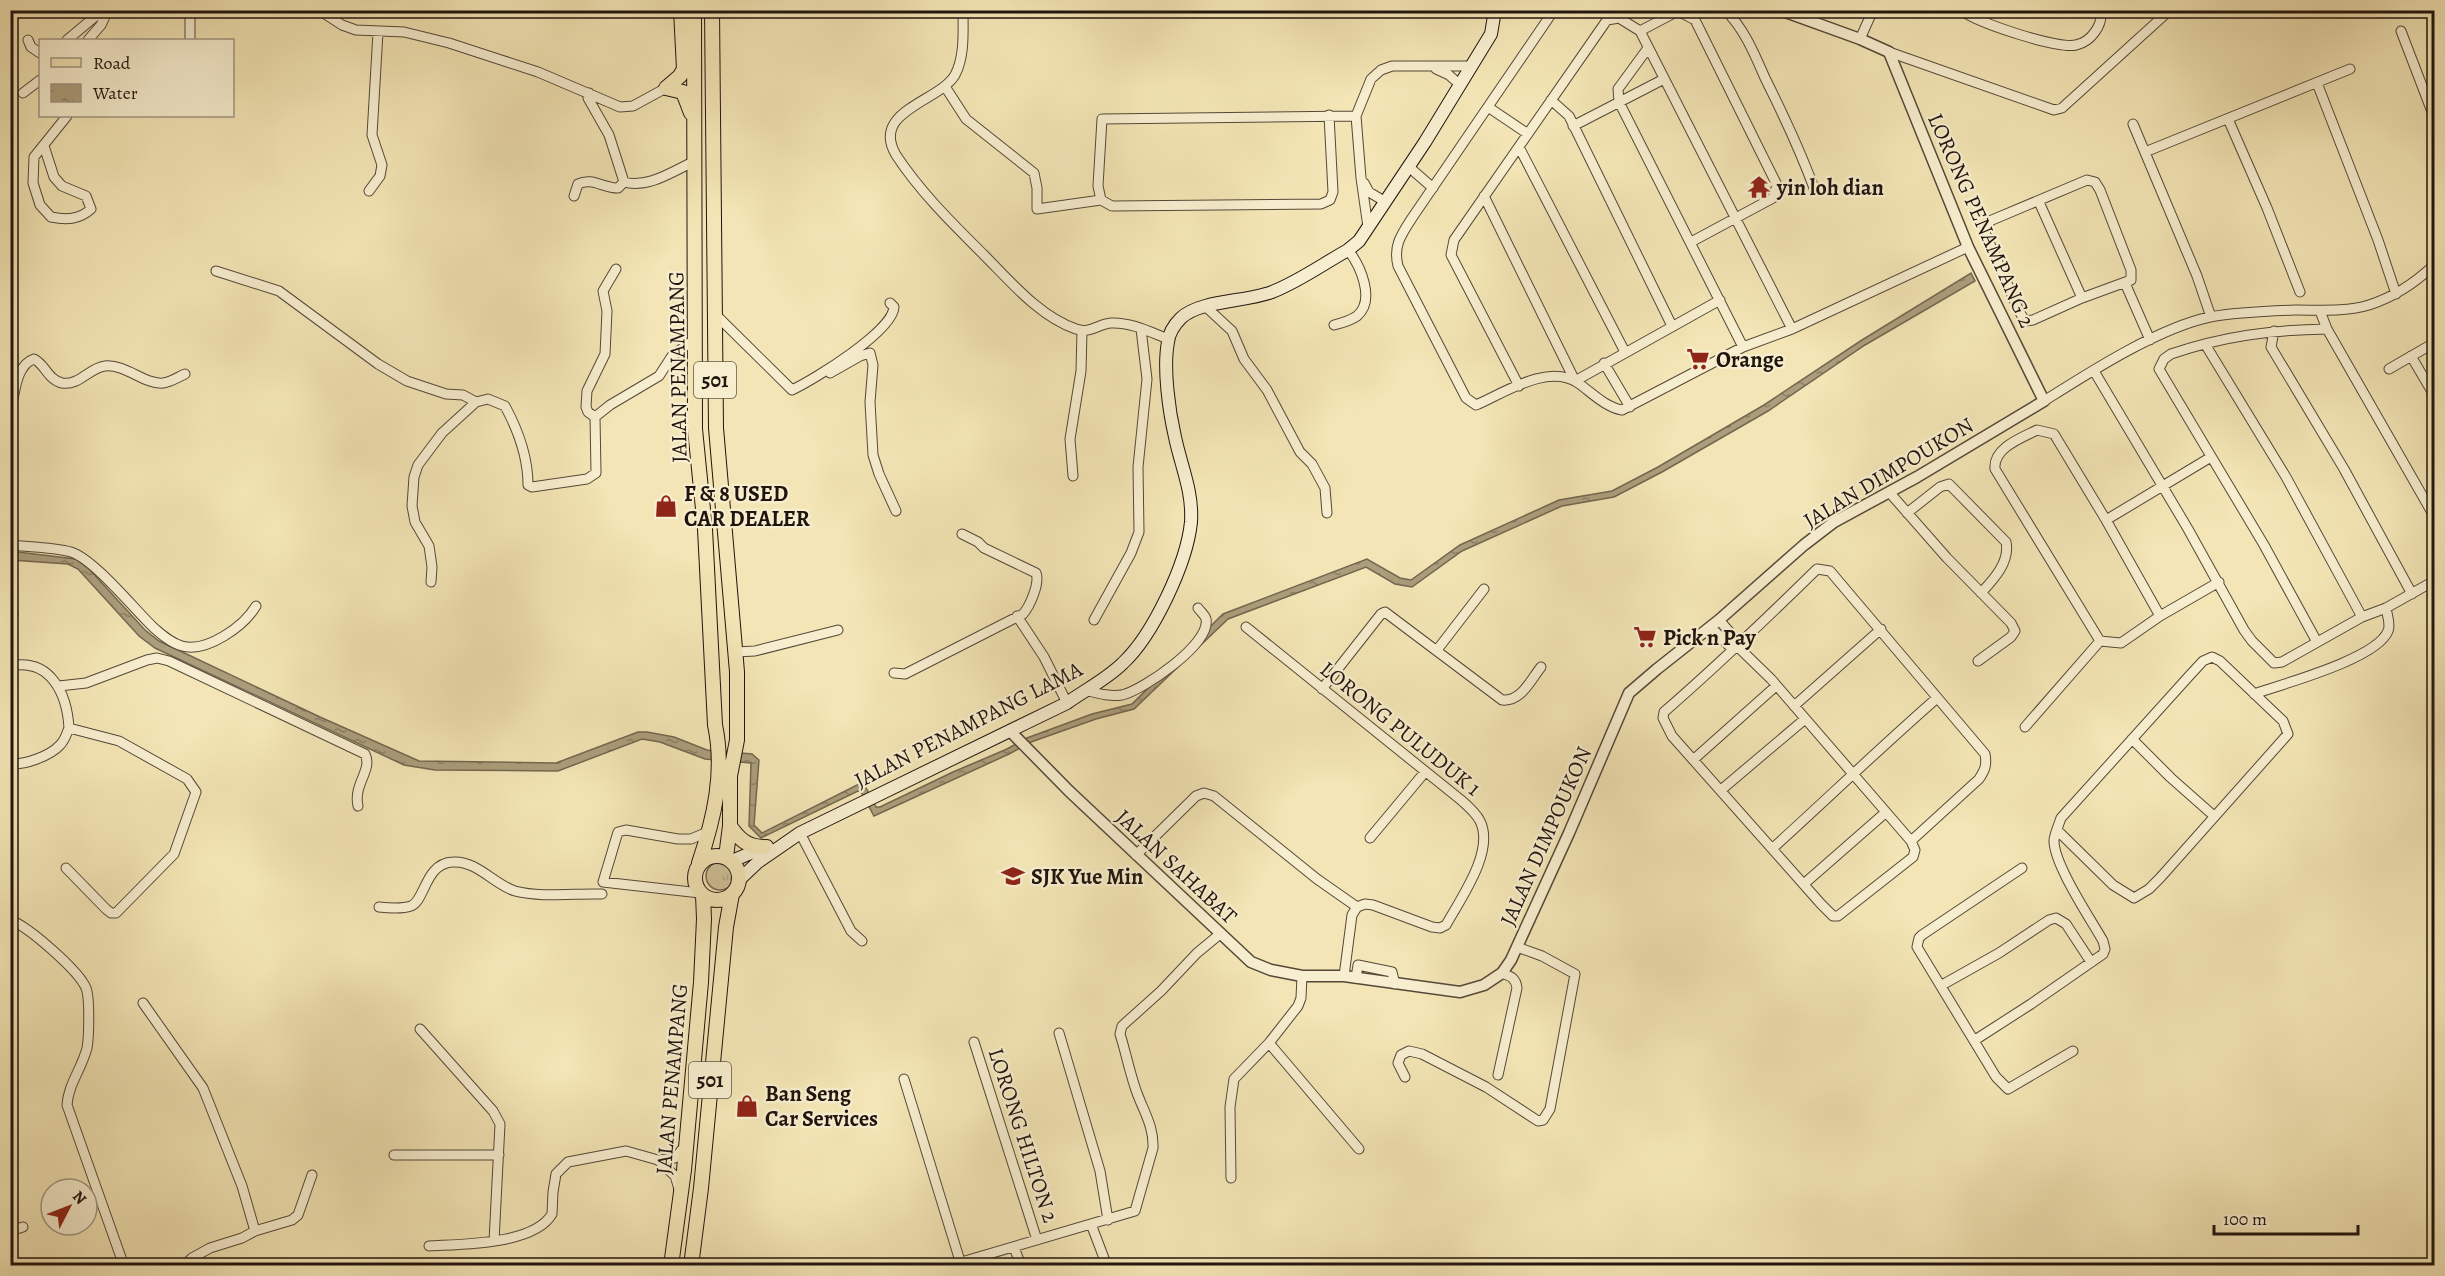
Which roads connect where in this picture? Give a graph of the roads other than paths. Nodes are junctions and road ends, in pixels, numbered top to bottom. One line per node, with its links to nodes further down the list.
1 (103, 10): 21 (street)
2 (108, 10): 22 (street)
3 (190, 10): 23 (street)
4 (319, 10): 20 (street)
5 (681, 10): 36 (main road)
6 (694, 10): 48 (main road, JALAN PENAMPANG / 501)
7 (712, 10): 83 (main road, JALAN PENAMPANG / 501)
8 (963, 10): 37 (street)
9 (1495, 10): 29 (main road)
10 (1554, 10): 42 (street)
11 (1725, 10): 60 (street)
12 (1780, 10): 17 (street)
13 (1873, 10): 24 (street)
14 (1961, 10): 15 (street)
15 (2101, 10)
16 (2170, 10): 27 (street)
17 (1798, 14): 24 (street)
18 (1640, 31): 26 (street); 40 (street); 67 (street)
19 (2401, 31): 46 (street)
20 (378, 32): 39 (street); 61 (street)
21 (68, 39)
22 (89, 39)
23 (190, 39)
24 (1860, 39): 27 (street)
25 (28, 40): 28 (street)
26 (1648, 48): 32 (street); 41 (street)
27 (1889, 52): 70 (street, LORONG PENAMPANG 2)
28 (39, 53)
29 (1471, 66): 30 (street); 35 (main road)
30 (1434, 68): 35 (street); 44 (street)
31 (2350, 69): 34 (street)
32 (1664, 79): 41 (street); 67 (street)
33 (39, 81): 38 (street)
34 (2317, 83): 47 (street); 77 (street)
35 (1459, 84): 56 (main road)
36 (666, 88): 39 (street); 48 (main road)
37 (946, 88): 64 (street); 90 (street)
38 (23, 93)
39 (589, 93): 58 (street)
40 (1551, 100): 50 (street); 51 (street)
41 (1619, 102): 50 (street); 69 (street)
42 (1488, 106): 51 (street); 59 (street)
43 (1329, 115): 44 (street); 64 (street); 64 (street)
44 (1356, 116): 57 (street)
45 (66, 117): 52 (street)
46 (2434, 117)
47 (2228, 119): 54 (street); 76 (street)
48 (695, 124): 55 (main road, JALAN PENAMPANG / 501)
49 (2133, 124): 54 (street)
50 (1574, 126): 86 (street)
51 (1528, 134): 53 (street)
52 (44, 146): 52 (street)
53 (1519, 147): 63 (street); 98 (street)
54 (2145, 152): 84 (street)
55 (695, 161): 58 (street); 92 (main road, JALAN PENAMPANG / 501)
56 (1409, 167): 59 (street); 65 (main road)
57 (1361, 178): 65 (street); 68 (street)
58 (624, 182): 62 (street)
59 (1433, 188): 106 (street)
60 (1814, 188)
61 (369, 192)
62 (574, 196)
63 (1484, 196): 104 (street); 106 (street)
64 (1101, 200)
65 (1384, 201): 68 (main road)
66 (2039, 202): 75 (street); 78 (street); 78 (street)
67 (1736, 219): 69 (street); 88 (street)
68 (1368, 227): 71 (main road)
69 (1691, 242): 79 (street)
70 (1968, 247): 88 (street); 108 (street, LORONG PENAMPANG 2)
71 (1348, 250): 81 (main road); 85 (street)
72 (2434, 265): 77 (street, JALAN DIMPOUKON)
73 (616, 269): 112 (street)
74 (216, 271): 109 (street)
75 (2125, 283): 78 (street); 94 (street)
76 (2300, 292)
77 (2396, 294): 82 (street, JALAN DIMPOUKON)
78 (2082, 297)
79 (1720, 300): 86 (street); 97 (street)
80 (890, 303): 105 (street)
81 (1205, 306): 93 (main road); 118 (street)
82 (2320, 311): 84 (street, JALAN DIMPOUKON); 89 (street)
83 (714, 313): 105 (street); 145 (main road, JALAN PENAMPANG / 501)
84 (2211, 317): 94 (street, JALAN DIMPOUKON)
85 (1334, 325)
86 (1672, 326): 98 (street)
87 (1141, 329): 90 (street); 93 (street); 136 (street)
88 (1792, 329): 97 (street)
89 (2327, 329): 91 (street); 120 (street)
90 (1082, 331): 114 (street)
91 (2274, 331): 96 (street); 129 (street)
92 (695, 339): 112 (street); 166 (main road, JALAN PENAMPANG / 501)
93 (1168, 339): 153 (main road, JALAN PENAMPANG LAMA)
94 (2150, 340): 102 (street, JALAN DIMPOUKON)
95 (2434, 343): 99 (street)
96 (2205, 344): 113 (street); 135 (street)
97 (1743, 347): 110 (street)
98 (1624, 352): 100 (street)
99 (2411, 356): 101 (street); 107 (street)
100 (1604, 363): 104 (street); 110 (street)
101 (2389, 369)
102 (2094, 371): 108 (street, JALAN DIMPOUKON); 115 (street)
103 (185, 374): 111 (street)
104 (1575, 381): 106 (street); 110 (street)
105 (801, 386): 117 (street)
106 (1519, 386)
107 (2434, 395)
108 (2044, 401): 116 (street, JALAN DIMPOUKON)
109 (476, 402): 112 (street); 125 (street)
110 (1630, 407)
111 (10, 413)
112 (595, 417)
113 (2211, 458): 115 (street); 142 (street)
114 (1073, 476)
115 (2163, 485): 121 (street); 126 (street)
116 (1889, 492): 119 (street); 137 (street, JALAN DIMPOUKON)
117 (897, 511)
118 (1327, 513)
119 (1907, 513): 128 (street); 128 (street)
120 (2434, 516)
121 (2106, 520): 134 (street); 141 (street)
122 (962, 534): 133 (street)
123 (10, 545): 130 (street)
124 (2434, 580): 129 (street)
125 (431, 582)
126 (2219, 582): 134 (street); 142 (street)
127 (1484, 589): 144 (street)
128 (1981, 593): 146 (street)
129 (2412, 594): 132 (street)
130 (256, 606)
131 (1198, 608): 153 (street)
132 (2386, 608): 135 (street); 154 (street)
133 (1017, 616): 149 (street); 156 (street)
134 (2160, 616): 141 (street)
135 (2362, 617): 142 (street)
136 (1094, 620)
137 (1715, 624): 143 (street); 195 (street, JALAN DIMPOUKON)
138 (1246, 627): 152 (street, LORONG PULUDUK 1)
139 (1881, 629): 143 (street); 155 (street); 157 (street)
140 (838, 630): 145 (street)
141 (2100, 641): 159 (street)
142 (2317, 642)
143 (1737, 646): 151 (street); 163 (street)
144 (1437, 650): 148 (street); 152 (street)
145 (736, 652): 166 (main road, JALAN PENAMPANG / 501)
146 (1978, 662)
147 (10, 666): 150 (street)
148 (1541, 667)
149 (894, 673)
150 (59, 686): 160 (street); 169 (street)
151 (1776, 686): 157 (street); 163 (street)
152 (1322, 689): 165 (street, LORONG PULUDUK 1)
153 (1085, 690): 156 (main road, JALAN PENAMPANG LAMA)
154 (2254, 694): 162 (street); 171 (street)
155 (1937, 698): 167 (street); 177 (street)
156 (1067, 703): 161 (main road, JALAN PENAMPANG LAMA)
157 (1794, 706): 158 (street)
158 (1805, 719): 167 (street); 168 (street)
159 (2025, 727)
160 (69, 728): 164 (street); 183 (street)
161 (1010, 731): 175 (main road, JALAN PENAMPANG LAMA); 180 (street, JALAN SAHABAT)
162 (2132, 739): 171 (street); 173 (street)
163 (1693, 760): 168 (street)
164 (10, 764)
165 (1425, 772): 176 (street); 191 (street, LORONG PULUDUK 1)
166 (724, 773): 172 (main road, JALAN PENAMPANG / 501); 174 (main road, JALAN PENAMPANG / 501)
167 (1853, 773): 170 (street); 179 (street)
168 (1721, 790): 179 (street)
169 (358, 806)
170 (1886, 813): 177 (street); 186 (street)
171 (2214, 816): 173 (street)
172 (730, 826): 178 (main road); 181 (main road, JALAN PENAMPANG / 501)
173 (2057, 830): 196 (street)
174 (710, 831): 182 (main road, JALAN PENAMPANG / 501); 188 (street)
175 (795, 835): 178 (main road, JALAN PENAMPANG LAMA); 185 (main road, JALAN PENAMPANG LAMA); 194 (street)
176 (1370, 838)
177 (1911, 841): 186 (street)
178 (764, 847): 181 (main road, JALAN PENAMPANG LAMA)
179 (1773, 848): 186 (street)
180 (1136, 855): 191 (street); 193 (street, JALAN SAHABAT)
181 (729, 859): 182 (main road); 185 (main road)
182 (699, 863): 188 (main road)
183 (66, 868)
184 (2022, 868): 200 (street)
185 (739, 879): 189 (main road)
186 (1805, 884)
187 (602, 894): 190 (street)
188 (701, 894): 189 (main road); 211 (main road, JALAN PENAMPANG / 501)
189 (732, 894): 232 (main road, JALAN PENAMPANG / 501)
190 (379, 907)
191 (1357, 907): 199 (street)
192 (10, 920): 229 (street)
193 (1220, 934): 198 (street, JALAN SAHABAT); 219 (street)
194 (862, 941)
195 (1517, 947): 197 (street, JALAN DIMPOUKON); 209 (street)
196 (2091, 962): 200 (street); 204 (street)
197 (1502, 973): 199 (street); 208 (street)
198 (1302, 976): 199 (street, JALAN SAHABAT); 206 (street)
199 (1350, 977)
200 (1942, 985): 204 (street)
201 (143, 1003): 222 (street)
202 (420, 1029): 214 (street)
203 (1059, 1033): 219 (street)
204 (1975, 1040): 207 (street)
205 (974, 1042): 224 (street, LORONG HILTON 2)
206 (1269, 1044): 212 (street); 217 (street)
207 (2073, 1051)
208 (1498, 1076)
209 (1405, 1077)
210 (904, 1079): 228 (street)
211 (686, 1143): 215 (street); 218 (main road, JALAN PENAMPANG / 501)
212 (1359, 1149)
213 (394, 1155): 214 (street)
214 (499, 1155): 225 (street)
215 (658, 1160): 218 (street); 225 (street)
216 (312, 1175): 222 (street)
217 (1230, 1178)
218 (681, 1194): 231 (main road, JALAN PENAMPANG / 501)
219 (1107, 1220): 220 (street)
220 (1090, 1224): 224 (street); 235 (street)
221 (23, 1227): 223 (street)
222 (255, 1230): 230 (street)
223 (10, 1231)
224 (1037, 1240): 227 (street)
225 (494, 1241): 226 (street)
226 (429, 1246)
227 (1014, 1247): 228 (street); 234 (street)
228 (960, 1261): 233 (street)
229 (124, 1266)
230 (184, 1266)
231 (671, 1266)
232 (691, 1266)
233 (948, 1266)
234 (1021, 1266)
235 (1107, 1266)

